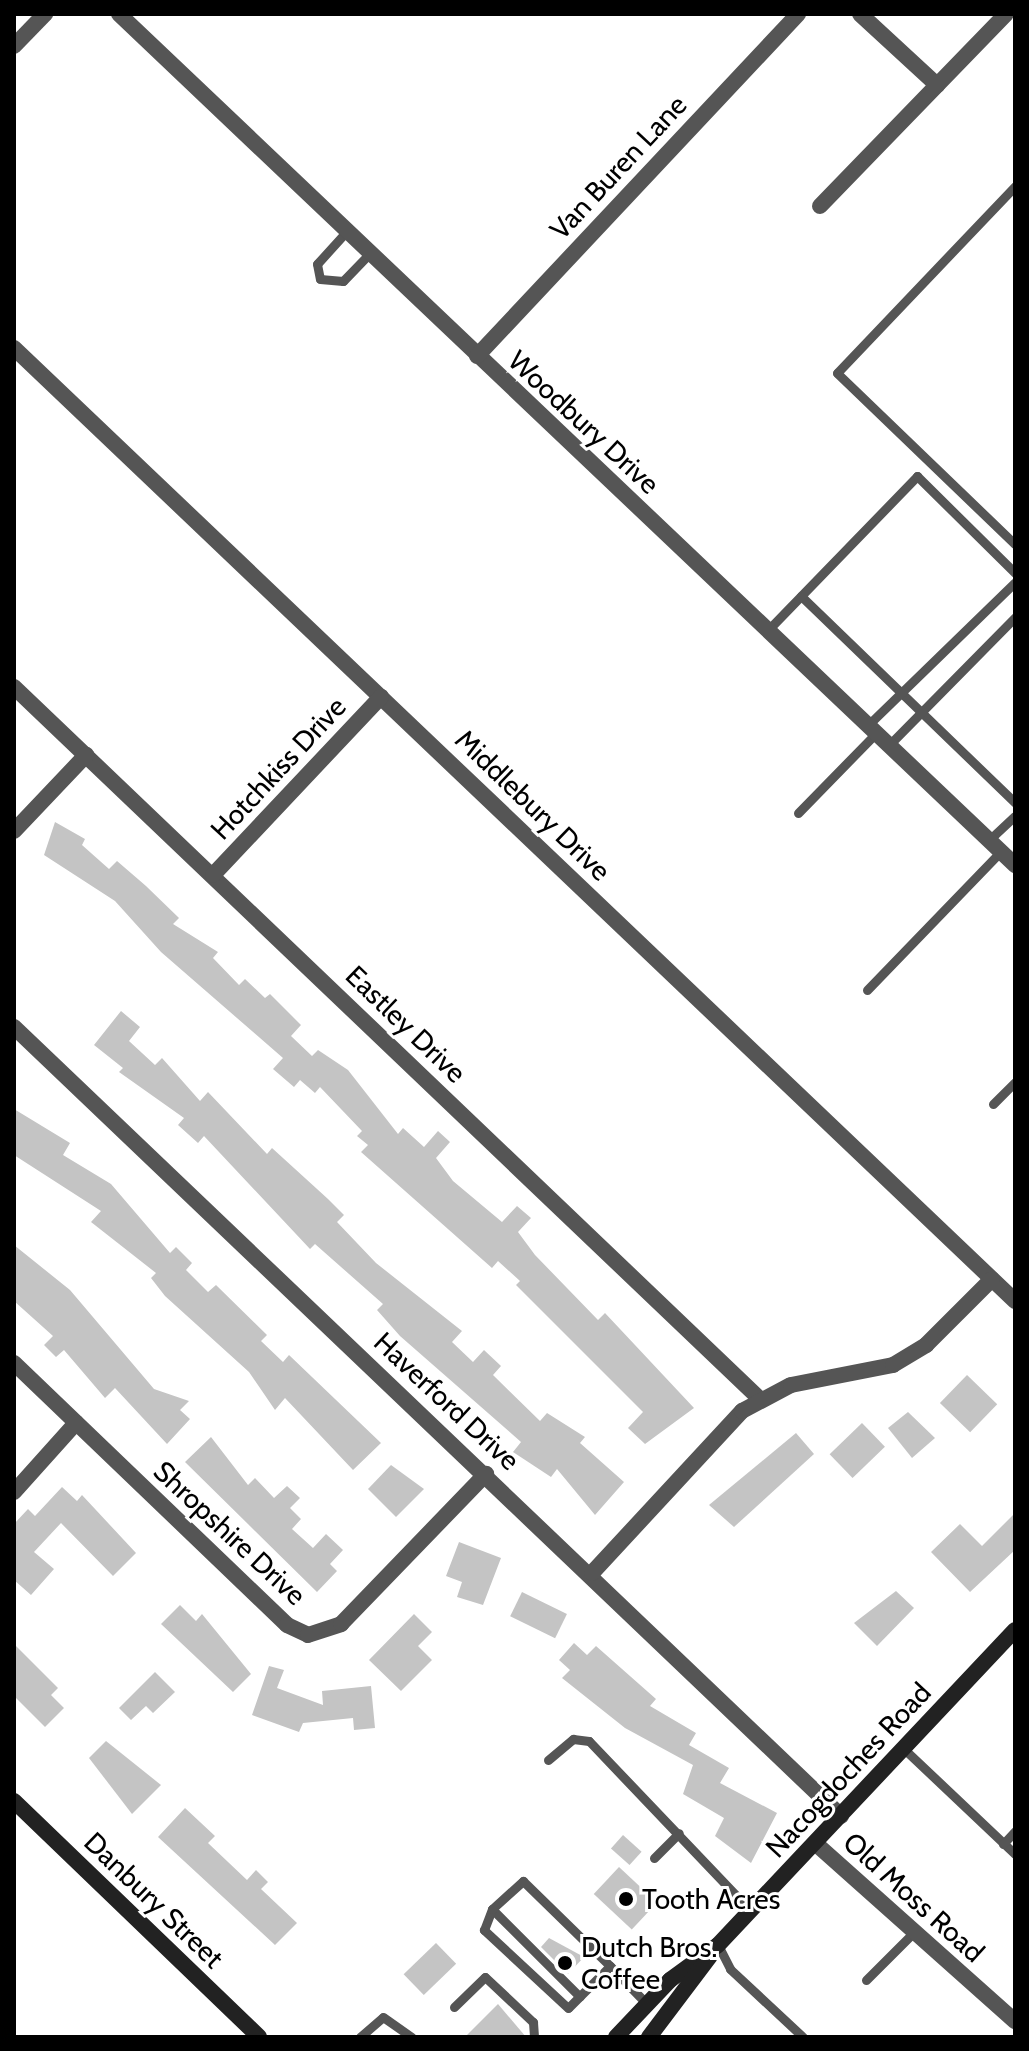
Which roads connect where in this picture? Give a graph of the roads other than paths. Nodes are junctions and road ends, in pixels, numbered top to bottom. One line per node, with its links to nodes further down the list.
1 (45, 14): 6 (street)
2 (119, 14): 10 (street, Woodbury Drive)
3 (798, 14): 13 (street, Van Buren Lane)
4 (860, 14): 7 (street)
5 (1006, 14): 7 (street)
6 (14, 46)
7 (937, 85): 9 (street)
8 (1015, 186): 14 (lane)
9 (820, 206)
10 (346, 232): 11 (street, Woodbury Drive); 11 (lane)
11 (369, 254): 13 (street, Woodbury Drive)
12 (14, 348): 22 (street, Middlebury Drive)
13 (477, 356): 19 (street, Woodbury Drive)
14 (1015, 544)
15 (1015, 573): 17 (lane)
16 (1015, 582): 21 (lane)
17 (801, 596): 19 (lane); 21 (lane)
18 (1015, 617): 23 (lane)
19 (767, 631): 24 (street, Woodbury Drive)
20 (14, 687): 26 (street, Eastley Drive)
21 (900, 696): 23 (lane); 24 (lane)
22 (381, 697): 33 (street, Hotchkiss Drive); 38 (street, Middlebury Drive)
23 (919, 714): 25 (lane); 27 (lane)
24 (871, 730): 25 (street, Woodbury Drive); 28 (lane)
25 (888, 746): 31 (street, Woodbury Drive)
26 (86, 755): 30 (street); 33 (street, Eastley Drive)
27 (1015, 803)
28 (798, 813)
29 (1015, 816): 31 (lane)
30 (14, 831)
31 (995, 846): 32 (street, Woodbury Drive); 34 (lane)
32 (1015, 864)
33 (213, 875): 41 (street, Eastley Drive)
34 (867, 990)
35 (14, 1027): 43 (street, Haverford Drive)
36 (1015, 1082): 37 (lane)
37 (993, 1104)
38 (992, 1279): 39 (street, Middlebury Drive); 41 (street)
39 (1015, 1301)
40 (14, 1363): 42 (street, Shropshire Drive)
41 (761, 1400): 45 (street)
42 (76, 1423): 43 (street, Shropshire Drive); 44 (street)
43 (486, 1474): 45 (street, Haverford Drive)
44 (14, 1492)
45 (592, 1573): 50 (street, Haverford Drive)
46 (1015, 1630): 47 (main road, Nacogdoches Road)
47 (904, 1749): 50 (main road, Nacogdoches Road); 54 (lane)
48 (548, 1760): 52 (lane)
49 (14, 1801): 67 (main road, Danbury Street)
50 (841, 1816): 53 (main road, Nacogdoches Road)
51 (1015, 1831): 54 (lane)
52 (679, 1833): 56 (lane); 58 (lane)
53 (815, 1843): 58 (main road, Nacogdoches Road); 59 (street, Old Moss Road)
54 (1003, 1844): 55 (lane)
55 (1015, 1854)
56 (654, 1858)
57 (492, 1909): 61 (lane); 63 (lane); 63 (lane)
58 (751, 1911): 60 (main road, Nacogdoches Road)
59 (915, 1931): 62 (lane); 66 (street, Old Moss Road)
60 (718, 1945): 64 (main road, Nacogdoches Road); 72 (main road, Nacogdoches Road); 73 (lane)
61 (610, 1966): 63 (lane); 64 (lane)
62 (866, 1980)
63 (580, 1997)
64 (647, 2004): 71 (main road, Nacogdoches Road)
65 (454, 2007): 70 (lane)
66 (1015, 2021)
67 (259, 2037)
68 (360, 2037): 69 (lane)
69 (412, 2037)
70 (534, 2037)
71 (616, 2037)
72 (649, 2037)
73 (803, 2037)

